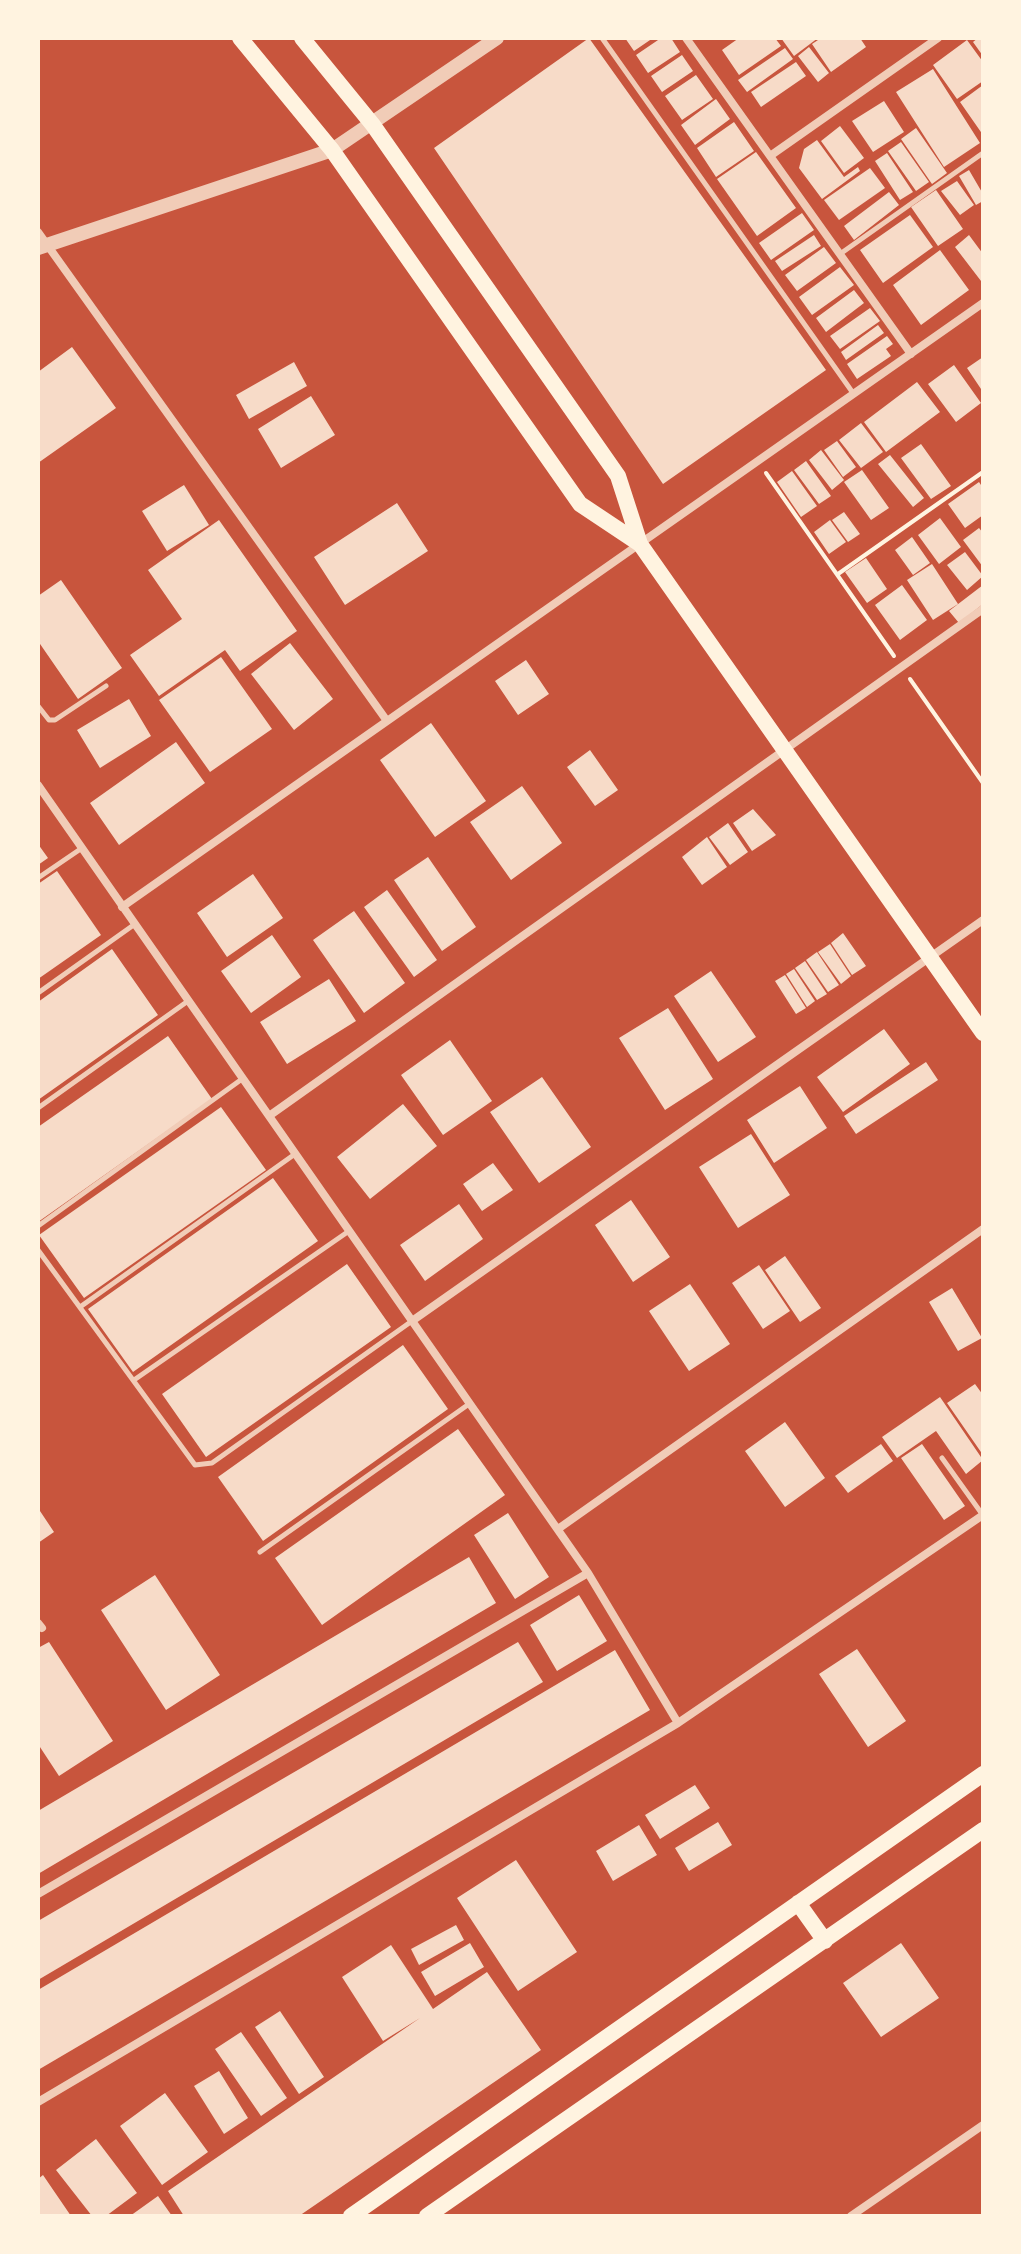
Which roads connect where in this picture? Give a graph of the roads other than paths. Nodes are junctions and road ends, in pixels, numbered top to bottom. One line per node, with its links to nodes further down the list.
1 (240, 38): 8 (main road)
2 (302, 38): 7 (main road)
3 (497, 38): 7 (street)
4 (602, 38): 16 (lane)
5 (686, 38): 10 (street)
6 (938, 38): 10 (street)
7 (373, 125): 8 (street); 17 (main road)
8 (332, 150): 12 (street); 17 (main road)
9 (983, 153): 13 (lane)
10 (770, 156): 13 (street)
11 (38, 232): 12 (street)
12 (43, 246): 21 (street)
13 (840, 254): 15 (street)
14 (983, 303): 15 (street)
15 (911, 354): 16 (street)
16 (854, 393): 17 (street)
17 (640, 544): 21 (street); 22 (main road)
18 (983, 609): 22 (street)
19 (106, 686): 20 (lane)
20 (38, 706)
21 (387, 721): 26 (street)
22 (784, 749): 29 (main road); 35 (street)
23 (38, 785): 24 (street)
24 (82, 848): 25 (lane); 26 (street)
25 (38, 878)
26 (122, 907): 28 (street)
27 (983, 920): 29 (street)
28 (135, 924): 30 (lane); 31 (street)
29 (930, 957): 32 (main road); 42 (street)
30 (38, 993)
31 (188, 1001): 33 (street); 34 (lane)
32 (983, 1033)
33 (242, 1079): 35 (street); 37 (lane)
34 (38, 1108)
35 (269, 1116): 36 (street)
36 (295, 1154): 39 (street); 41 (lane)
37 (38, 1226)
38 (983, 1229): 47 (street)
39 (349, 1231): 42 (street); 43 (lane)
40 (38, 1250): 41 (lane)
41 (80, 1307): 43 (lane)
42 (412, 1321): 43 (lane); 44 (street)
43 (134, 1380)
44 (470, 1403): 47 (street); 48 (lane)
45 (942, 1458): 46 (lane)
46 (983, 1515): 50 (street)
47 (558, 1529): 49 (street)
48 (260, 1552)
49 (588, 1573): 50 (street); 53 (street)
50 (678, 1723): 56 (street)
51 (983, 1774): 54 (main road)
52 (983, 1830): 55 (main road)
53 (38, 1894)
54 (798, 1903): 55 (main road); 58 (main road)
55 (825, 1941): 59 (main road)
56 (38, 2102)
57 (983, 2125): 60 (street)
58 (351, 2216)
59 (427, 2216)
60 (851, 2216)

